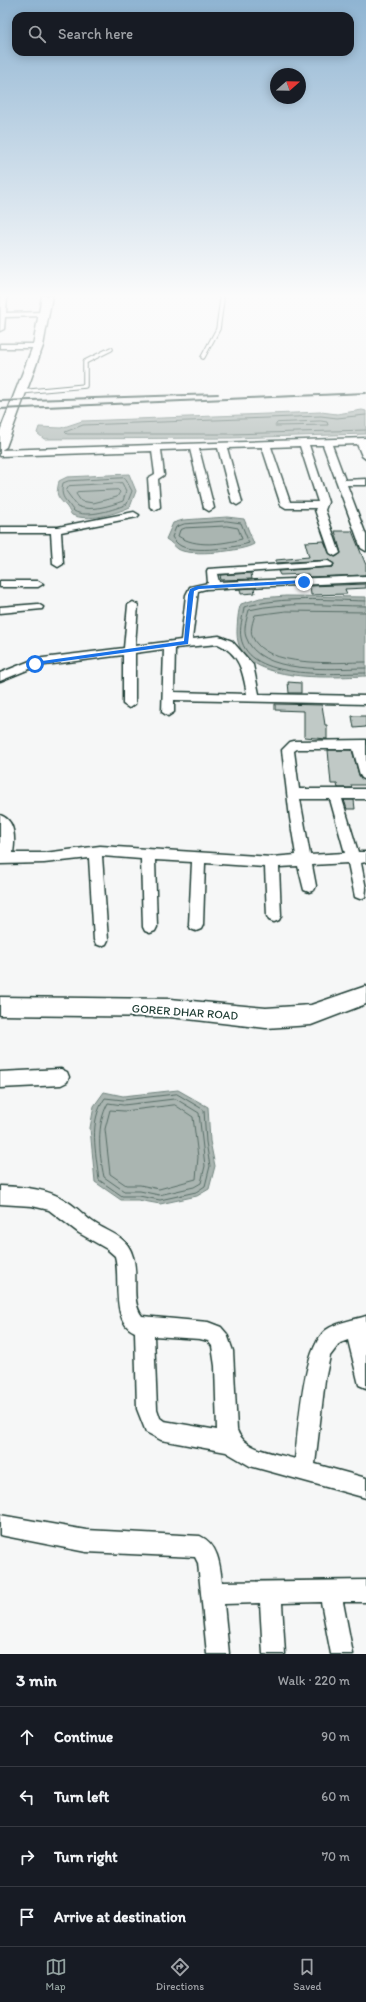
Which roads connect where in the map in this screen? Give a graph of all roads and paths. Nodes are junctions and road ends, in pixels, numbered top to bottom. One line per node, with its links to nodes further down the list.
1 (27, 373): 3 (street)
2 (84, 373): 3 (lane)
3 (20, 392): 9 (street)
4 (363, 441): 5 (street); 13 (street)
5 (327, 443): 6 (street); 15 (street)
6 (304, 444): 7 (street); 17 (street)
7 (266, 445): 8 (street); 17 (street)
8 (222, 446): 10 (street); 16 (street)
9 (0, 447)
10 (194, 447): 11 (street); 19 (street)
11 (156, 448): 12 (street); 18 (street)
12 (0, 453)
13 (366, 456)
14 (366, 482): 15 (street)
15 (341, 483): 23 (street)
16 (237, 502)
17 (322, 505): 24 (street)
18 (155, 507)
19 (208, 508)
20 (134, 515): 22 (street)
21 (0, 530): 22 (street)
22 (56, 531): 25 (street)
23 (366, 548)
24 (335, 553)
25 (58, 564)
26 (328, 564): 30 (street)
27 (366, 579): 30 (street)
28 (0, 584): 29 (street)
29 (38, 584)
30 (214, 586): 34 (street)
31 (133, 605): 36 (street)
32 (38, 607): 33 (street)
33 (0, 610)
34 (186, 642): 35 (street); 39 (street)
35 (170, 644): 36 (street); 38 (street)
36 (129, 650): 37 (street); 41 (street)
37 (0, 677)
38 (169, 696): 39 (street); 42 (street)
39 (254, 698): 40 (street)
40 (366, 700)
41 (129, 704)
42 (168, 712)
43 (362, 744): 44 (street); 45 (street)
44 (366, 775)
45 (293, 794): 47 (street); 55 (street)
46 (366, 794): 47 (street)
47 (335, 795): 52 (street)
48 (0, 820): 54 (street)
49 (95, 851): 50 (street); 54 (street); 62 (street)
50 (148, 854): 53 (street); 61 (street)
51 (366, 856): 52 (street)
52 (352, 857): 55 (street); 58 (street)
53 (199, 858): 56 (street); 60 (street)
54 (2, 859)
55 (305, 860): 56 (street); 57 (street)
56 (272, 862): 59 (street)
57 (309, 886)
58 (360, 893)
59 (274, 916)
60 (196, 925)
61 (150, 927)
62 (101, 940)
63 (366, 995): 64 (street, GORER DHAR ROAD)
64 (0, 1006)
65 (61, 1077): 66 (street)
66 (0, 1080)
67 (0, 1195): 68 (street)
68 (144, 1326): 71 (street); 71 (street)
69 (361, 1327): 70 (street); 72 (street)
70 (366, 1378)
71 (231, 1443): 72 (street)
72 (304, 1471): 73 (street)
73 (366, 1488)
74 (0, 1525): 78 (street)
75 (330, 1591): 76 (street); 77 (street); 81 (street)
76 (366, 1591)
77 (270, 1592): 78 (street); 80 (street)
78 (213, 1593): 79 (street)
79 (218, 1654)
80 (274, 1654)
81 (342, 1654)

